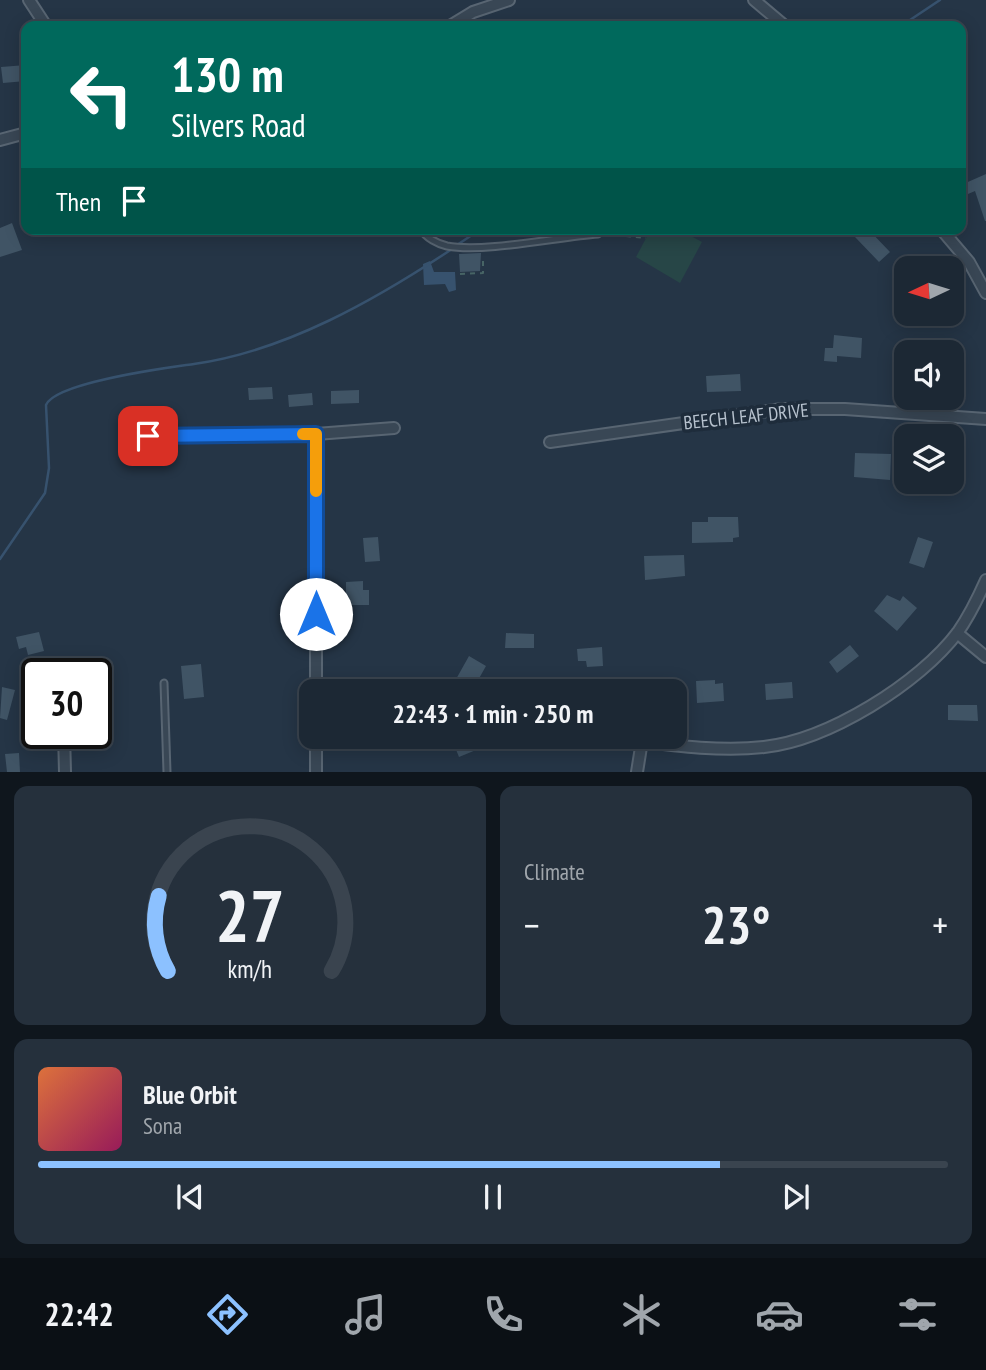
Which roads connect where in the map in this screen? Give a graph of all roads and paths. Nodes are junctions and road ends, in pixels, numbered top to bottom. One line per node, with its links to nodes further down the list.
1 (29, 0): 4 (street)
2 (509, 0): 5 (street)
3 (754, 0): 6 (street)
4 (43, 21)
5 (458, 21)
6 (779, 21)
7 (21, 135): 8 (street)
8 (0, 140)
9 (424, 235): 10 (lane)
10 (589, 235)
11 (610, 235): 13 (path)
12 (946, 235): 16 (street)
13 (646, 238)
14 (483, 255): 15 (path)
15 (460, 274)
16 (986, 293)
17 (986, 419): 21 (street, BEECH LEAF DRIVE)
18 (394, 428): 19 (street)
19 (316, 434): 20 (street); 25 (street)
20 (148, 436)
21 (550, 442)
22 (986, 580): 23 (street)
23 (957, 634): 24 (street); 27 (street)
24 (986, 657)
25 (316, 679)
26 (164, 683): 32 (lane)
27 (687, 744)
28 (64, 749): 31 (street)
29 (316, 749): 33 (street)
30 (641, 749): 34 (street)
31 (65, 772)
32 (167, 772)
33 (316, 772)
34 (638, 772)

